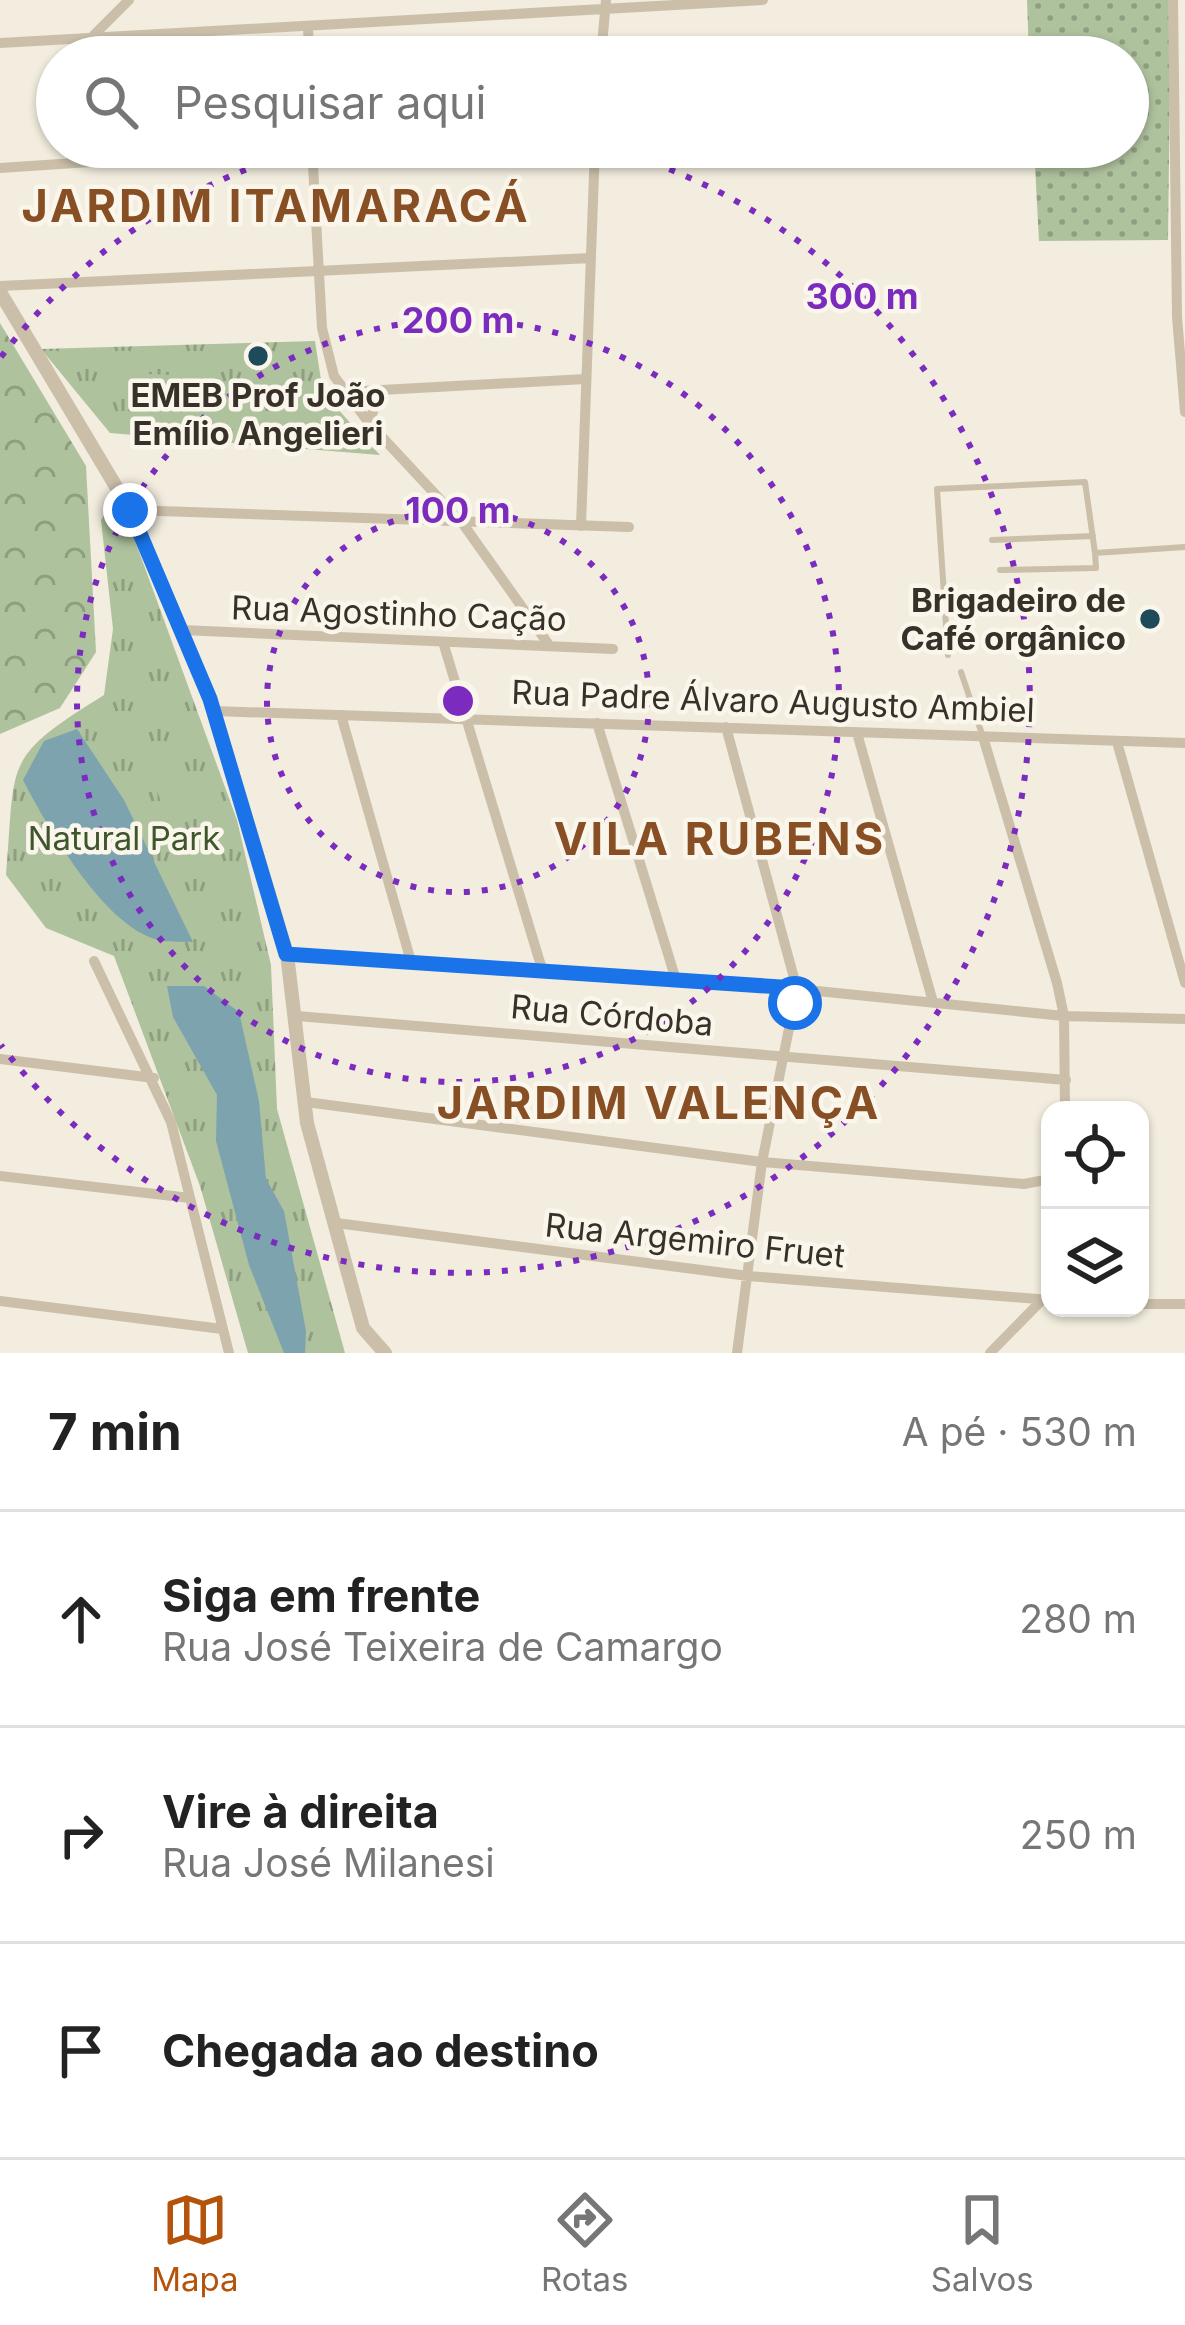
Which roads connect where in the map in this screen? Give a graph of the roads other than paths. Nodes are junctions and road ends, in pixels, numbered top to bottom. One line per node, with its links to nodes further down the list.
1 (129, 0): 6 (street)
2 (763, 0): 4 (street)
3 (1173, 0): 16 (street)
4 (606, 5): 5 (street); 8 (street)
5 (308, 26): 6 (street); 7 (street)
6 (93, 36)
7 (308, 36)
8 (603, 36)
9 (36, 41): 10 (street)
10 (0, 44)
11 (36, 166): 12 (street)
12 (0, 168)
13 (315, 168): 17 (street)
14 (594, 168): 15 (street)
15 (590, 258): 17 (street); 19 (street)
16 (1181, 264): 22 (street)
17 (317, 267): 18 (street); 21 (street)
18 (0, 289): 24 (street)
19 (585, 379): 20 (street); 26 (street)
20 (380, 391): 21 (street); 23 (street)
21 (344, 392): 23 (street)
22 (1185, 412)
23 (369, 423): 25 (street)
24 (130, 510): 25 (street); 33 (street)
25 (463, 524): 26 (street); 35 (street)
26 (581, 526): 27 (street)
27 (629, 527)
28 (1093, 536): 29 (lane); 31 (lane); 37 (lane)
29 (992, 540)
30 (1185, 547): 31 (lane)
31 (1096, 553): 32 (lane)
32 (1000, 570)
33 (182, 630): 34 (street, Rua Agostinho Cação); 39 (street)
34 (443, 642): 35 (street, Rua Agostinho Cação); 41 (street)
35 (549, 645): 36 (street, Rua Agostinho Cação)
36 (613, 649)
37 (949, 655)
38 (961, 672): 45 (lane)
39 (214, 711): 40 (street, Rua Padre Álvaro Augusto Ambiel); 48 (street)
40 (341, 716): 41 (street, Rua Padre Álvaro Augusto Ambiel); 49 (street)
41 (467, 716): 42 (street, Rua Padre Álvaro Augusto Ambiel); 51 (street)
42 (597, 723): 43 (street, Rua Padre Álvaro Augusto Ambiel); 52 (street)
43 (726, 727): 44 (street, Rua Padre Álvaro Augusto Ambiel); 54 (street)
44 (857, 733): 45 (street, Rua Padre Álvaro Augusto Ambiel); 55 (street)
45 (982, 737): 46 (street, Rua Padre Álvaro Augusto Ambiel); 57 (street)
46 (1117, 742): 47 (street, Rua Padre Álvaro Augusto Ambiel); 53 (street)
47 (1185, 743)
48 (286, 954): 49 (street); 56 (street)
49 (410, 958): 51 (street)
50 (94, 961): 61 (street)
51 (542, 969): 52 (street)
52 (676, 980): 54 (street)
53 (1185, 983)
54 (796, 988): 55 (street); 59 (street)
55 (933, 1002): 57 (street)
56 (297, 1016): 59 (street, Rua Córdoba); 64 (street)
57 (1064, 1016): 58 (street); 62 (street)
58 (1185, 1019)
59 (782, 1056): 62 (street, Rua Córdoba); 65 (street)
60 (0, 1059): 61 (street)
61 (154, 1078): 68 (street)
62 (1066, 1081): 63 (street)
63 (1065, 1101)
64 (306, 1102): 65 (street); 69 (street)
65 (762, 1162): 67 (street); 70 (street)
66 (0, 1176): 68 (street)
67 (1041, 1181)
68 (190, 1198): 76 (street)
69 (336, 1223): 70 (street, Rua Argemiro Fruet); 78 (street)
70 (748, 1276): 71 (street, Rua Argemiro Fruet); 79 (street)
71 (1041, 1299)
72 (0, 1301): 76 (street)
73 (1041, 1304): 80 (street)
74 (1149, 1304): 75 (street)
75 (1185, 1304)
76 (222, 1330): 77 (street)
77 (229, 1353)
78 (385, 1353)
79 (737, 1353)
80 (990, 1353)

